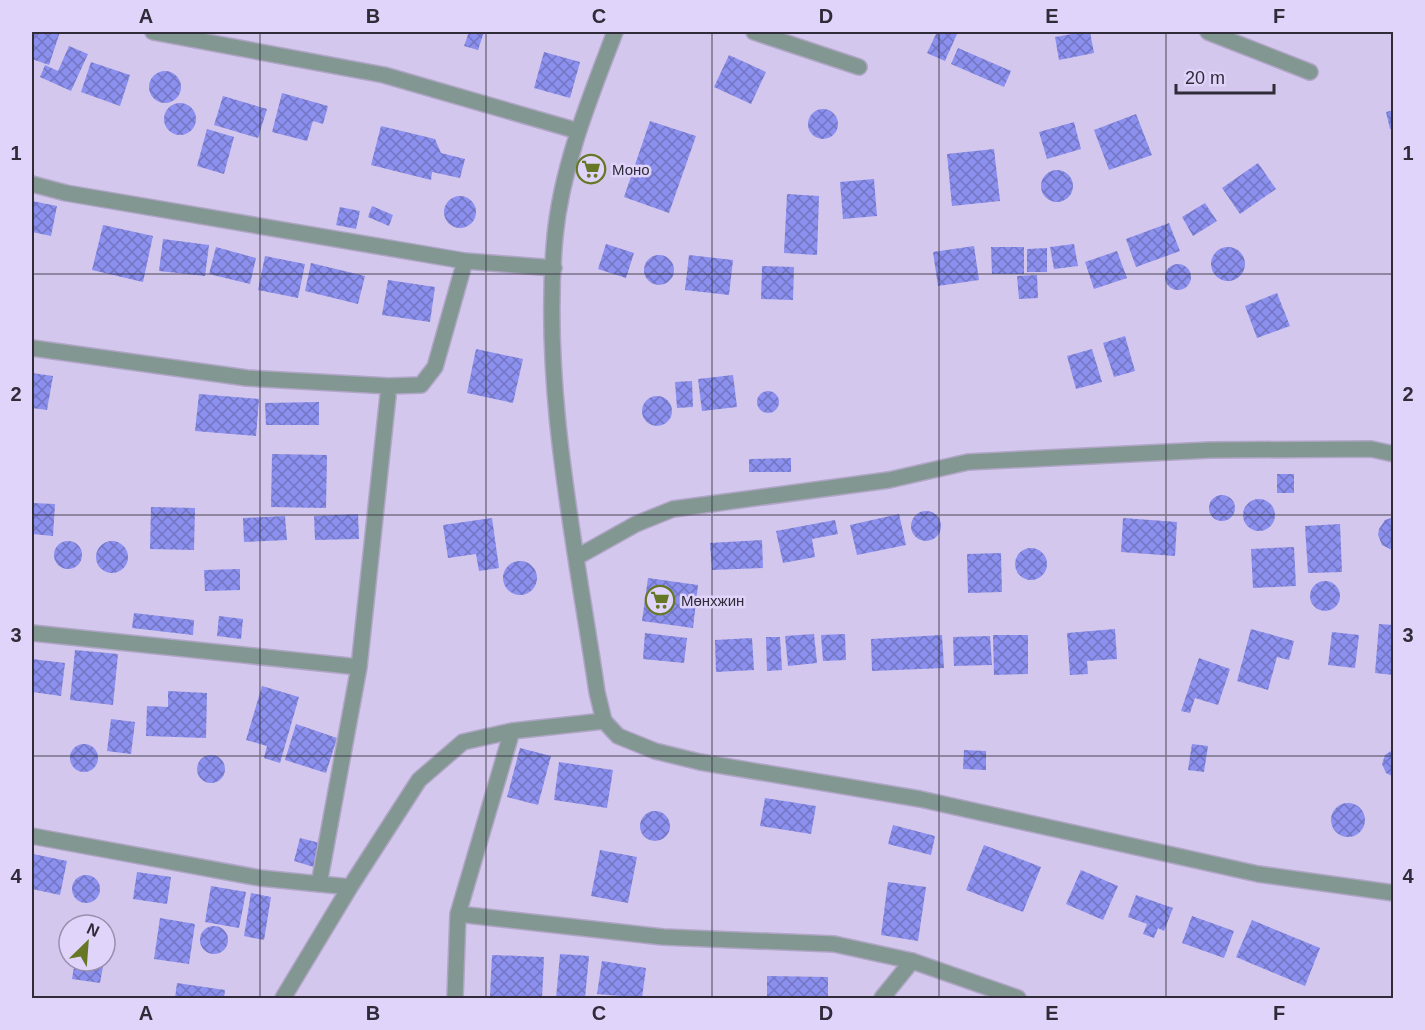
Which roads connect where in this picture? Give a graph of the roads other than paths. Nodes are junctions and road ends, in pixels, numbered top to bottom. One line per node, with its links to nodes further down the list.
1 (153, 32): 7 (street)
2 (615, 32): 7 (street)
3 (754, 32): 5 (street)
4 (1208, 32): 6 (street)
5 (859, 67)
6 (1310, 72)
7 (578, 131): 10 (street)
8 (32, 184): 9 (street)
9 (465, 261): 10 (street); 12 (street)
10 (554, 268): 14 (street)
11 (32, 348): 12 (street)
12 (389, 386): 16 (street)
13 (1394, 454): 14 (street)
14 (576, 557): 17 (street)
15 (32, 633): 16 (street)
16 (359, 668): 20 (street)
17 (604, 721): 18 (street); 22 (street)
18 (512, 731): 21 (street); 23 (street)
19 (32, 836): 20 (street)
20 (319, 884): 21 (street)
21 (350, 887): 25 (street)
22 (1394, 893)
23 (458, 914): 24 (street); 26 (street)
24 (912, 961): 27 (street); 28 (street)
25 (283, 999)
26 (455, 999)
27 (882, 999)
28 (1018, 999)

